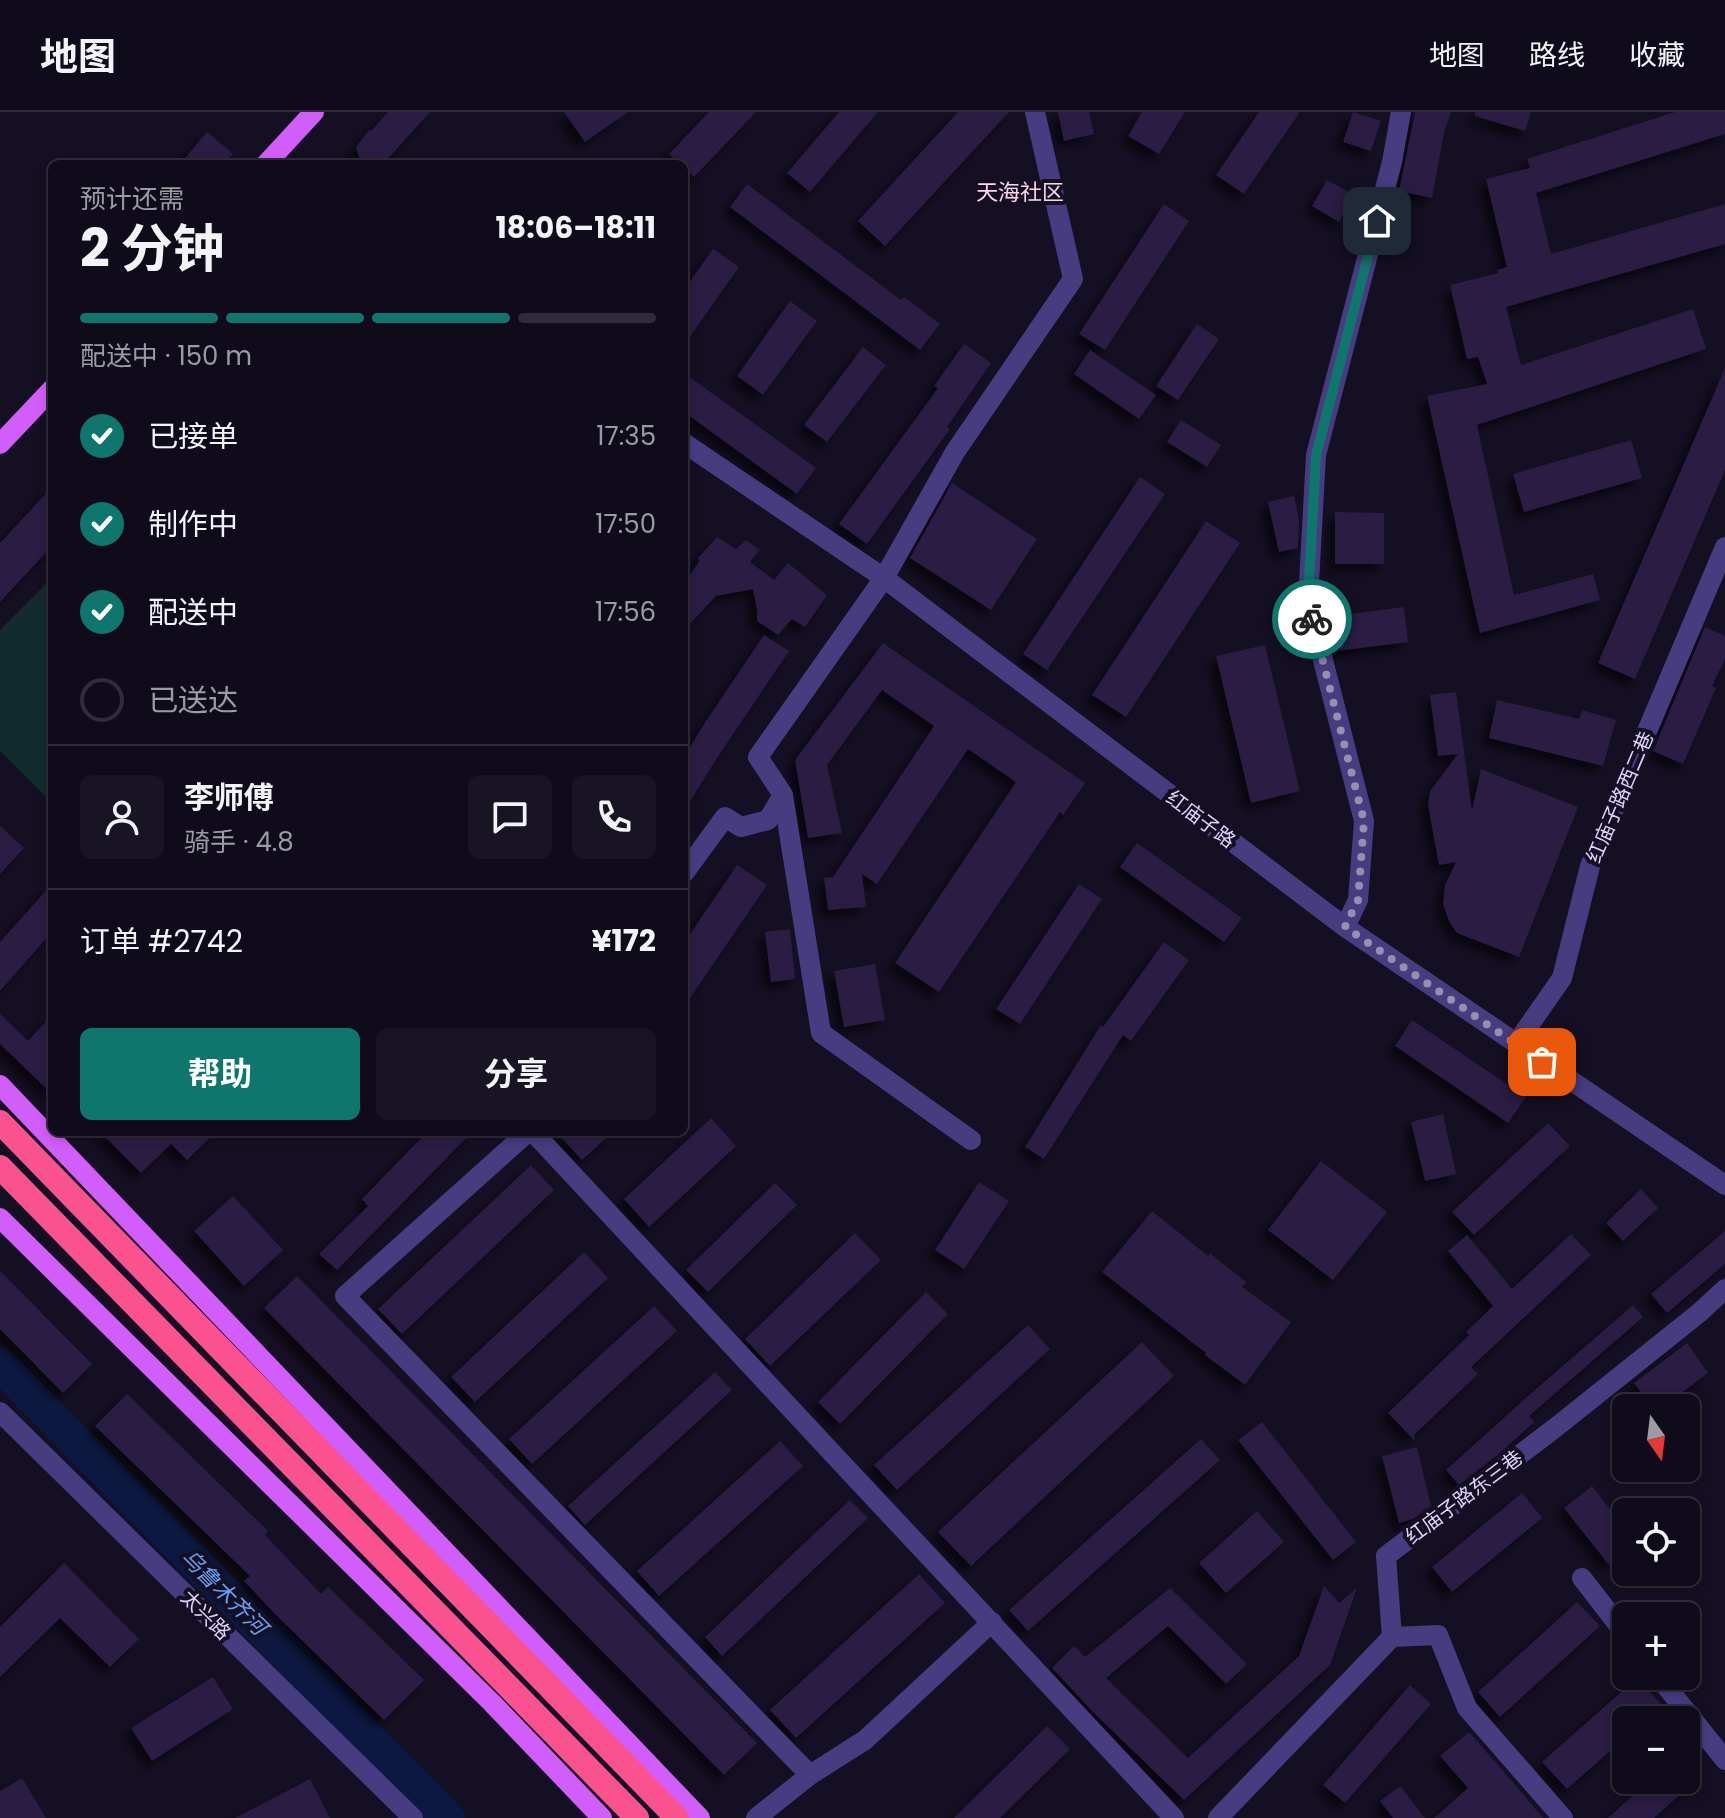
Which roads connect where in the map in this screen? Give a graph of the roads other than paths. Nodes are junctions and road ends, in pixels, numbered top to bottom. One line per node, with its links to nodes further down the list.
1 (314, 112): 4 (main road)
2 (1035, 112): 9 (street)
3 (1401, 112): 12 (street)
4 (272, 160)
5 (48, 393): 6 (main road)
6 (0, 444)
7 (688, 446): 9 (street, 红庙子路)
8 (1725, 547): 13 (street, 红庙子路西二巷)
9 (884, 578): 10 (street); 12 (street, 红庙子路)
10 (783, 795): 11 (street); 20 (street)
11 (688, 868)
12 (1345, 927): 13 (street, 红庙子路)
13 (1516, 1044): 22 (street, 红庙子路)
14 (0, 1085): 16 (main road)
15 (0, 1122): 36 (highway)
16 (48, 1135)
17 (49, 1136): 37 (main road)
18 (526, 1136): 32 (street)
19 (535, 1136): 28 (street)
20 (971, 1140)
21 (0, 1167): 35 (highway)
22 (1725, 1185)
23 (0, 1218): 34 (main road)
24 (1725, 1289): 29 (street, 红庙子路东三巷)
25 (0, 1412): 33 (street, 太兴路)
26 (1582, 1578): 27 (street)
27 (1612, 1617)
28 (992, 1622): 32 (street); 39 (street)
29 (1392, 1637): 40 (street); 41 (street)
30 (1669, 1690): 31 (street)
31 (1725, 1760)
32 (810, 1775): 38 (street)
33 (413, 1818)
34 (602, 1818)
35 (637, 1818)
36 (677, 1818)
37 (700, 1818)
38 (756, 1818)
39 (1174, 1818)
40 (1218, 1818)
41 (1563, 1818)

